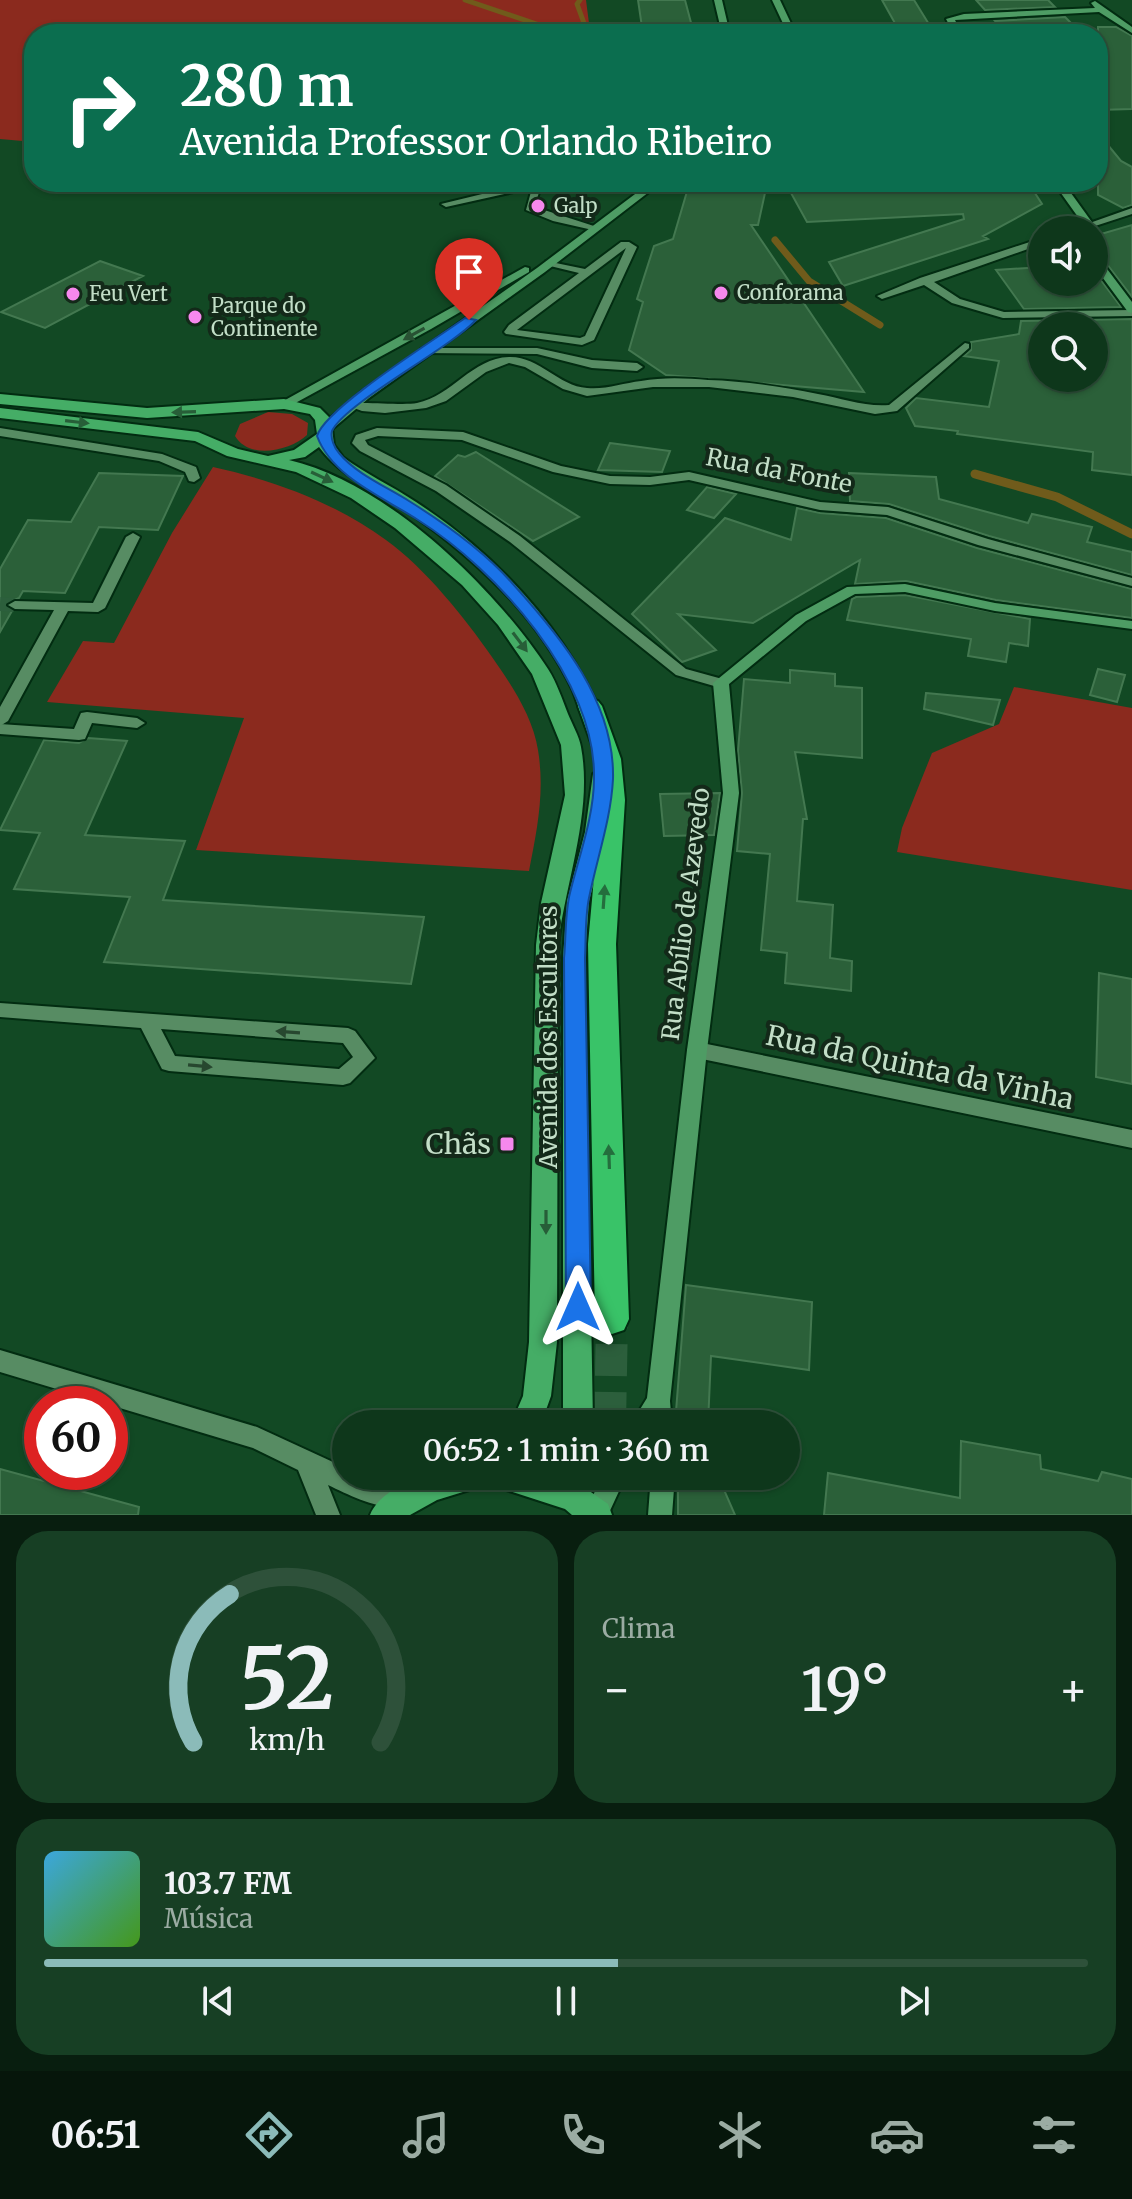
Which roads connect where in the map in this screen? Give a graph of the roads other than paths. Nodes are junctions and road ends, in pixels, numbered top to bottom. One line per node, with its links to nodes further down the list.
1 (718, 0): 5 (main road)
2 (776, 0): 6 (main road)
3 (1093, 0): 4 (main road)
4 (1101, 10): 7 (main road); 8 (main road)
5 (724, 24)
6 (787, 24)
7 (953, 24)
8 (1131, 29)
9 (498, 192): 13 (street)
10 (534, 192): 17 (street)
11 (643, 192): 17 (main road)
12 (1065, 192): 15 (main road)
13 (446, 204)
14 (1132, 211): 16 (street)
15 (1083, 216)
16 (1108, 219)
17 (593, 229): 18 (main road)
18 (578, 239): 20 (main road); 33 (main road, one-way to 33)
19 (1028, 246): 24 (street)
20 (550, 263): 21 (street); 30 (main road)
21 (589, 270): 22 (street); 22 (street); 27 (street)
22 (619, 276): 27 (street)
23 (1108, 279): 26 (main road)
24 (924, 280): 25 (street); 26 (street)
25 (882, 296)
26 (1132, 312)
27 (510, 332): 29 (street)
28 (965, 346): 35 (street)
29 (501, 349): 30 (street); 31 (street)
30 (425, 351): 35 (main road)
31 (637, 367)
32 (0, 399): 34 (main road, Avenida dos Escultores, one-way to 32)
33 (284, 404): 34 (main road, Avenida dos Escultores); 38 (main road, Avenida dos Escultores)
34 (262, 405): 39 (main road, Avenida dos Escultores)
35 (352, 405): 38 (main road)
36 (0, 413): 39 (main road, Avenida dos Escultores, one-way to 39)
37 (0, 432): 40 (street)
38 (325, 432): 39 (main road, Avenida dos Escultores); 47 (main road, Avenida dos Escultores)
39 (240, 455): 57 (main road, Avenida dos Escultores, one-way to 57)
40 (194, 478)
41 (133, 537): 44 (street)
42 (1132, 582): 46 (street, Rua da Fonte)
43 (15, 605): 44 (street)
44 (63, 606): 48 (street)
45 (1132, 625): 46 (main road)
46 (721, 683): 53 (main road, Rua Abílio de Azevedo)
47 (590, 706): 55 (highway, one-way to 47); 58 (main road, Avenida dos Escultores)
48 (0, 721)
49 (137, 723): 50 (street)
50 (0, 729)
51 (0, 1010): 52 (street)
52 (147, 1022): 52 (street, one-way to 52)
53 (697, 1050): 54 (street, Rua da Quinta da Vinha); 59 (main road, Rua Abílio de Azevedo)
54 (1132, 1139)
55 (612, 1319)
56 (0, 1361): 60 (street)
57 (532, 1410)
58 (578, 1410)
59 (659, 1410)
60 (307, 1462): 64 (street); 66 (street)
61 (425, 1490): 64 (main road)
62 (553, 1490): 65 (main road)
63 (662, 1490): 68 (main road)
64 (412, 1495): 67 (main road)
65 (585, 1500)
66 (328, 1515)
67 (385, 1515)
68 (660, 1515)

